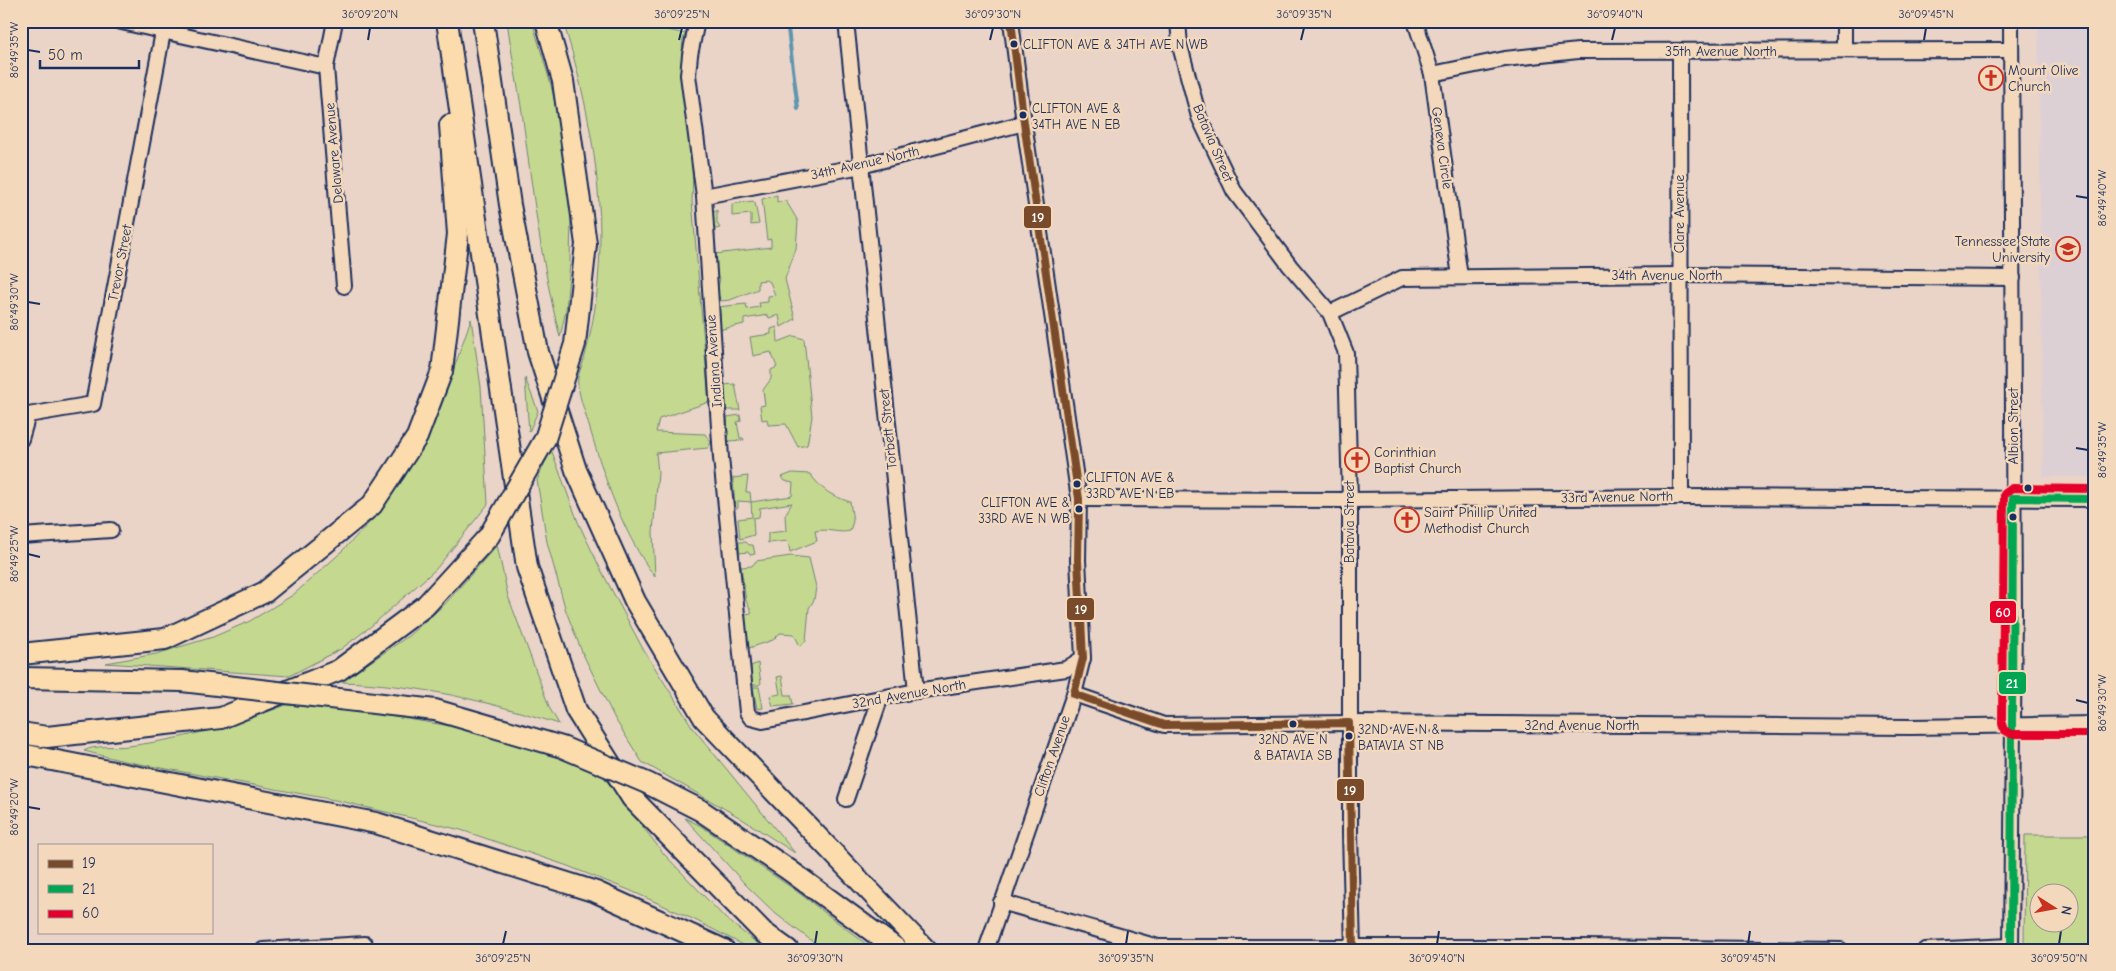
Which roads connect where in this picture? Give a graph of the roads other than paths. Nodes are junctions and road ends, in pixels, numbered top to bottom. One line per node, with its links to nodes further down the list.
1 (117, 21): 14 (street)
2 (335, 21): 18 (street, Delaware Avenue)
3 (443, 21): 36 (highway)
4 (447, 21): 56 (highway)
5 (483, 21): 58 (highway)
6 (546, 21): 46 (highway, bridge)
7 (698, 21): 22 (street, Indiana Avenue)
8 (846, 21): 21 (street, Torbett Street)
9 (1011, 21): 20 (street, Clifton Avenue)
10 (1178, 21): 27 (street, Batavia Street)
11 (1415, 21): 19 (street, Geneva Circle)
12 (1844, 21): 15 (street)
13 (2011, 21): 16 (street, Albion Street)
14 (163, 32): 18 (street); 28 (street, Trevor Street)
15 (1844, 50): 16 (street, 35th Avenue North); 17 (street, 35th Avenue North)
16 (2011, 50): 25 (street, Albion Street)
17 (1680, 52): 19 (street, 35th Avenue North); 23 (street, Clare Avenue)
18 (326, 67): 26 (street, Delaware Avenue)
19 (1432, 74): 24 (street, Geneva Circle)
20 (1024, 123): 21 (street, 34th Avenue North); 31 (street, Clifton Avenue)
21 (861, 166): 22 (street, 34th Avenue North); 39 (street, Torbett Street)
22 (704, 196): 42 (street, Indiana Avenue)
23 (1679, 275): 24 (street, 34th Avenue North); 25 (street, 34th Avenue North); 29 (street, Clare Avenue)
24 (1460, 277): 27 (street, 34th Avenue North)
25 (2013, 278): 30 (street, Albion Street)
26 (344, 286)
27 (1330, 313): 33 (street, Batavia Street)
28 (21, 439)
29 (1681, 497): 30 (street, 33rd Avenue North); 33 (street, 33rd Avenue North)
30 (2013, 498): 32 (street, 33rd Avenue North); 44 (street, Albion Street)
31 (1079, 499): 33 (street, 33rd Avenue North); 37 (street, Clifton Avenue)
32 (2095, 499)
33 (1350, 500): 43 (street, Batavia Street)
34 (111, 530): 35 (street)
35 (21, 536)
36 (21, 654)
37 (1083, 658): 39 (street, 32nd Avenue North); 40 (street, Clifton Avenue)
38 (21, 678): 57 (highway, bridge)
39 (916, 692): 41 (street, 32nd Avenue North)
40 (1074, 694): 43 (street, 32nd Avenue North); 49 (street, Clifton Avenue)
41 (880, 699): 42 (street, 32nd Avenue North); 48 (street)
42 (745, 702)
43 (1350, 723): 44 (street, 32nd Avenue North); 51 (street, Batavia Street)
44 (2012, 724): 45 (street, 32nd Avenue North); 53 (street, Albion Street)
45 (2095, 724)
46 (21, 734)
47 (21, 754): 55 (highway)
48 (846, 799)
49 (1001, 902): 51 (street); 59 (street, Clifton Avenue)
50 (365, 944): 54 (street)
51 (1353, 948): 52 (street)
52 (1579, 948): 60 (street)
53 (2011, 948): 61 (street)
54 (263, 950)
55 (724, 950)
56 (788, 950)
57 (898, 950)
58 (926, 950)
59 (986, 950)
60 (1842, 950)
61 (1925, 950)

